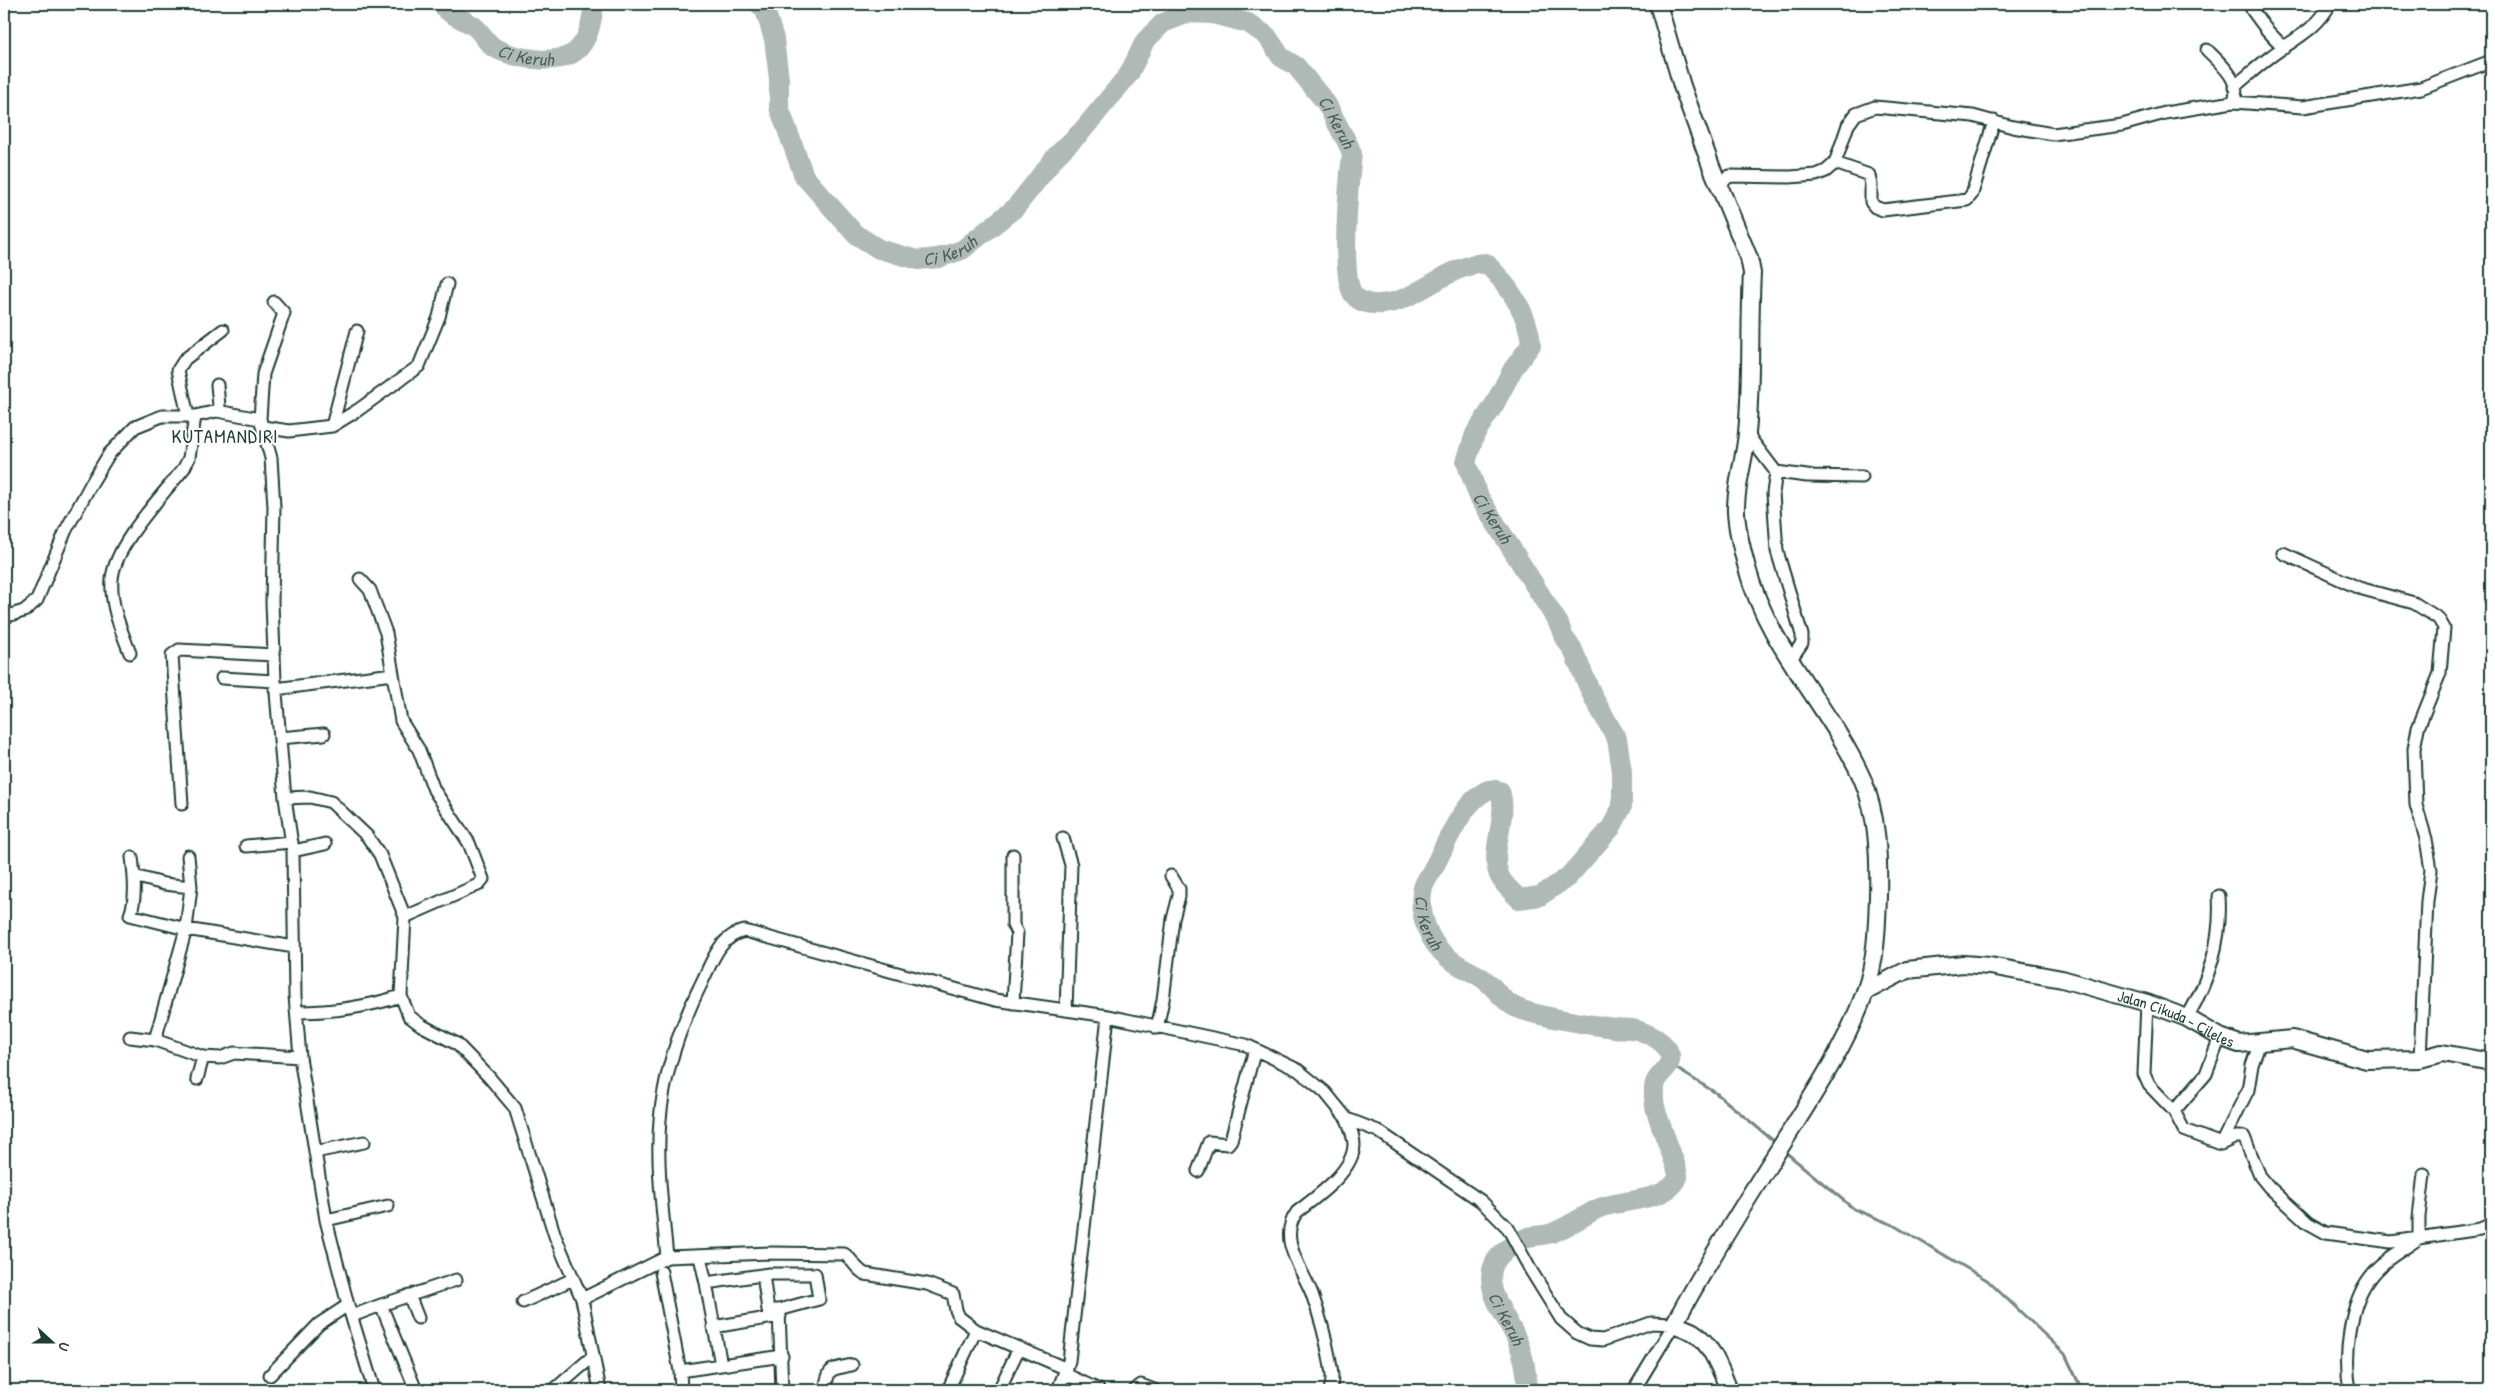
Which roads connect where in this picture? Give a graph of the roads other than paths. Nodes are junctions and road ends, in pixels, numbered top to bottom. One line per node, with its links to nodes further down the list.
1 (1658, 4): 11 (street)
2 (2330, 4): 4 (street)
3 (2252, 10): 4 (street)
4 (2284, 48): 7 (street)
5 (2207, 50): 7 (street)
6 (2491, 62): 8 (street)
7 (2234, 87): 8 (street)
8 (2233, 102): 9 (street)
9 (1994, 122): 10 (street); 10 (street)
10 (1835, 163): 11 (street)
11 (1720, 185): 21 (street)
12 (446, 284): 20 (street)
13 (274, 302): 19 (street)
14 (223, 330): 18 (street)
15 (357, 331): 20 (street)
16 (217, 385): 17 (street)
17 (217, 412): 18 (street); 19 (street)
18 (192, 416): 26 (street); 27 (street)
19 (261, 423): 20 (street); 28 (street)
20 (332, 426)
21 (1747, 434): 22 (street); 29 (street)
22 (1776, 472): 23 (street); 29 (street)
23 (1862, 477)
24 (2283, 553): 67 (street)
25 (360, 579): 30 (street)
26 (4, 617)
27 (130, 653)
28 (274, 655): 32 (street); 36 (street)
29 (1791, 659): 51 (street)
30 (393, 674): 32 (street); 48 (street)
31 (222, 678): 32 (street)
32 (275, 685): 34 (street)
33 (324, 734): 34 (street)
34 (280, 738): 35 (street)
35 (285, 798): 40 (street); 48 (street)
36 (182, 804)
37 (1063, 838): 55 (street)
38 (325, 844): 40 (street)
39 (246, 846): 40 (street)
40 (293, 847): 50 (street)
41 (1012, 855): 54 (street)
42 (188, 856): 46 (street)
43 (132, 857): 44 (street)
44 (134, 876): 46 (street); 49 (street)
45 (1171, 876): 59 (street)
46 (191, 887): 49 (street)
47 (2219, 896): 58 (street)
48 (405, 917): 52 (street)
49 (186, 929): 50 (street); 62 (street)
50 (294, 947): 56 (street)
51 (1865, 992): 53 (street, Jalan Cikuda - Cileles); 95 (street)
52 (401, 996): 56 (street); 85 (street)
53 (2147, 1003): 58 (street, Jalan Cikuda - Cileles); 70 (street)
54 (1014, 1004): 55 (street); 82 (street)
55 (1066, 1010): 57 (street)
56 (297, 1012): 66 (street)
57 (1108, 1016): 59 (street); 104 (street)
58 (2187, 1018): 61 (street, Jalan Cikuda - Cileles)
59 (1157, 1028): 64 (street)
60 (130, 1037): 62 (street)
61 (2220, 1037): 63 (street, Jalan Cikuda - Cileles); 70 (street)
62 (155, 1040): 65 (street)
63 (2260, 1042): 67 (street, Jalan Cikuda - Cileles); 73 (street)
64 (1255, 1049): 71 (street); 75 (street)
65 (203, 1057): 66 (street); 69 (street)
66 (300, 1057): 74 (street)
67 (2420, 1059): 68 (street, Jalan Cikuda - Cileles)
68 (2491, 1062)
69 (198, 1079)
70 (2174, 1111): 73 (street)
71 (1347, 1119): 95 (street); 119 (street)
72 (364, 1142): 74 (street)
73 (2221, 1144): 80 (street)
74 (315, 1152): 78 (street)
75 (1198, 1171)
76 (2424, 1174): 80 (street)
77 (388, 1206): 78 (street)
78 (326, 1220): 92 (street)
79 (2491, 1224): 80 (street)
80 (2419, 1238): 122 (street)
81 (700, 1256): 82 (street); 87 (street); 97 (street)
82 (667, 1257): 89 (street)
83 (661, 1272): 103 (street)
84 (763, 1275): 87 (street); 93 (street); 93 (street)
85 (573, 1279): 89 (street); 90 (street)
86 (456, 1280): 88 (street)
87 (706, 1283): 96 (street)
88 (410, 1295): 91 (street); 94 (street)
89 (582, 1299): 100 (street)
90 (523, 1302)
91 (381, 1305): 92 (street); 107 (street)
92 (350, 1310): 105 (street); 106 (street)
93 (774, 1314): 96 (street); 99 (street)
94 (418, 1318)
95 (1674, 1324): 120 (street); 121 (street)
96 (713, 1327): 102 (street)
97 (976, 1330): 98 (street); 113 (street)
98 (1019, 1348): 104 (street); 114 (street)
99 (782, 1356): 102 (street); 111 (street)
100 (592, 1357): 108 (street); 109 (street)
101 (852, 1365): 112 (street)
102 (720, 1366): 103 (street)
103 (680, 1370): 110 (street)
104 (1066, 1371): 115 (street); 116 (street)
105 (270, 1376)
106 (374, 1390)
107 (416, 1390)
108 (554, 1390)
109 (600, 1390)
110 (681, 1390)
111 (782, 1390)
112 (826, 1390)
113 (948, 1390)
114 (999, 1390)
115 (1058, 1390)
116 (1099, 1390)
117 (1135, 1390): 118 (street)
118 (1154, 1390)
119 (1330, 1390)
120 (1634, 1390)
121 (1729, 1390)
122 (2350, 1390)

